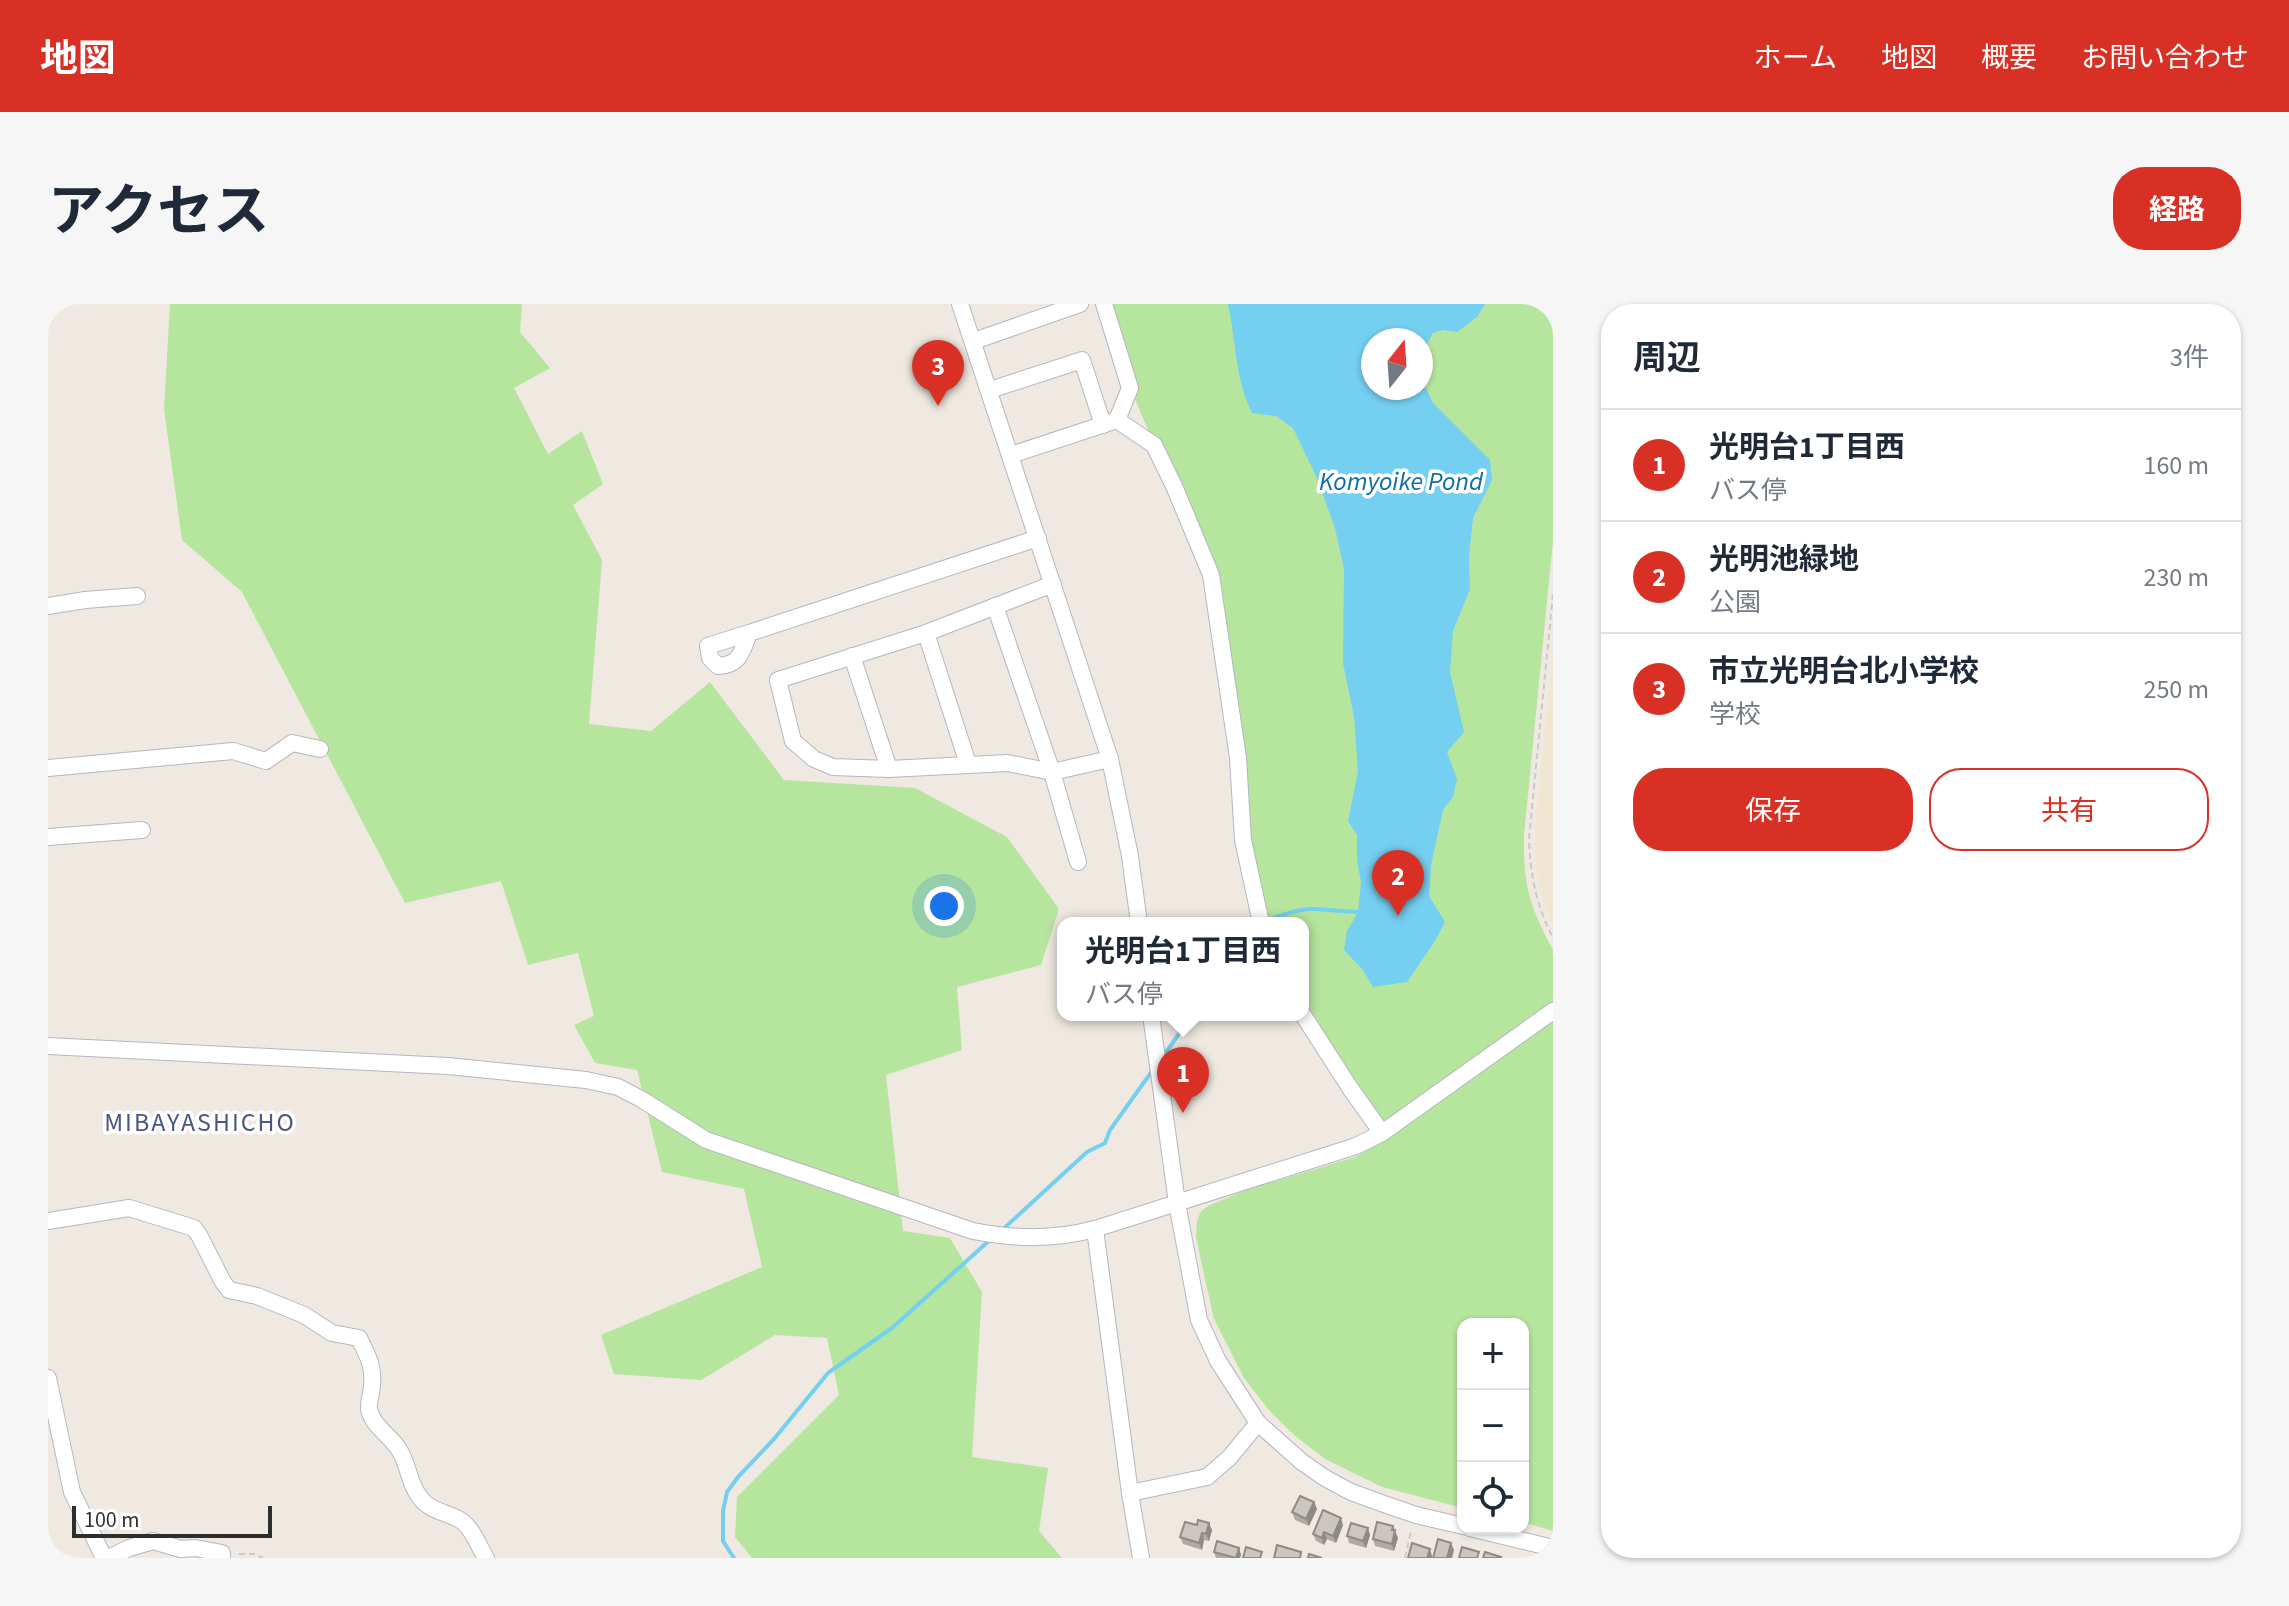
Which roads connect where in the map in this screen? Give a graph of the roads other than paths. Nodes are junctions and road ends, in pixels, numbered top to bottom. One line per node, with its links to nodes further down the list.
1 (960, 304): 4 (street)
2 (1080, 304): 4 (street)
3 (1104, 304): 6 (street)
4 (974, 341): 5 (street)
5 (990, 390): 6 (street); 7 (street)
6 (1110, 422): 7 (street); 26 (street)
7 (1011, 455): 8 (street)
8 (1038, 538): 9 (street); 13 (street)
9 (1053, 584): 12 (street); 17 (street)
10 (137, 596): 11 (street)
11 (48, 606)
12 (995, 606): 14 (street); 21 (street)
13 (749, 633)
14 (926, 633): 15 (street); 18 (street)
15 (852, 656): 20 (street); 20 (street)
16 (320, 749): 19 (street)
17 (1110, 759): 21 (street); 25 (street)
18 (968, 764): 20 (street); 21 (street)
19 (48, 768)
20 (889, 769)
21 (1052, 772): 24 (street)
22 (142, 830): 23 (street)
23 (48, 837)
24 (1078, 862)
25 (1138, 917)
26 (1260, 917)
27 (1553, 1011): 31 (street)
28 (1152, 1021): 32 (street)
29 (1307, 1021): 31 (street)
30 (48, 1046): 34 (street)
31 (1382, 1133): 32 (street)
32 (1177, 1203): 34 (street); 36 (street)
33 (48, 1221): 43 (street)
34 (1095, 1229): 37 (street)
35 (48, 1378): 42 (street)
36 (1258, 1423): 37 (street); 38 (street)
37 (1130, 1493): 44 (street)
38 (1457, 1525)
39 (1495, 1534): 40 (street)
40 (1553, 1548)
41 (222, 1556): 42 (street)
42 (106, 1558)
43 (486, 1558)
44 (1141, 1558)

